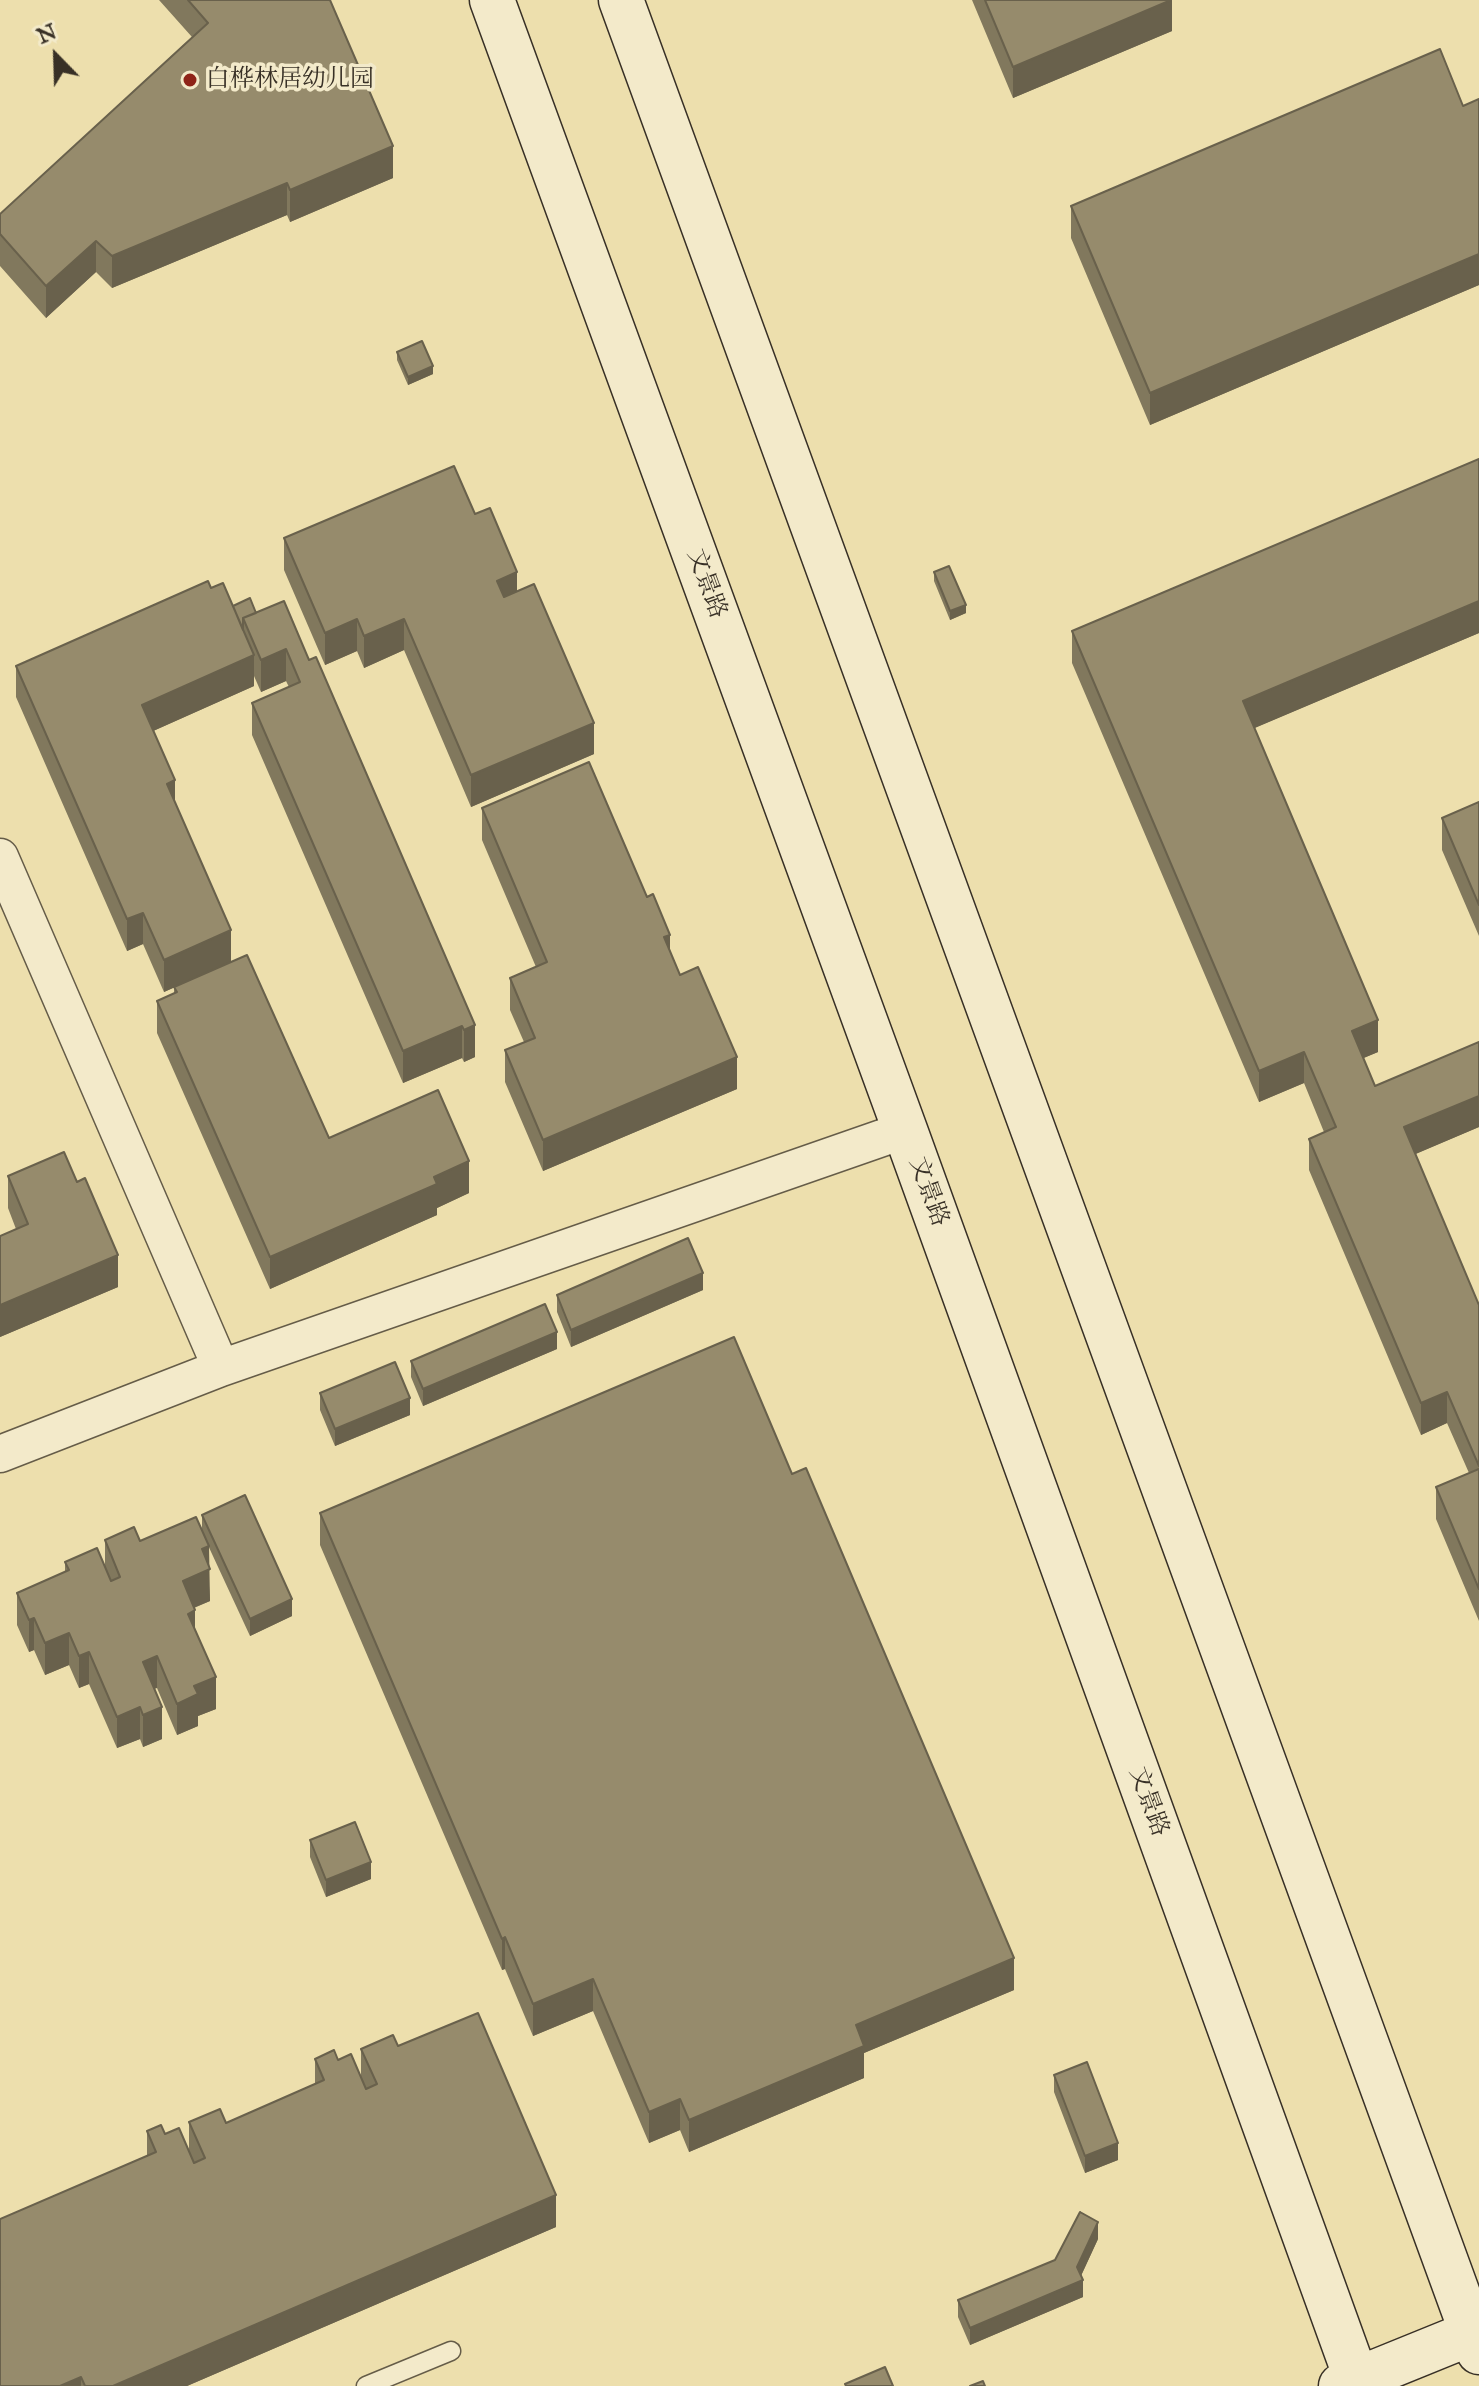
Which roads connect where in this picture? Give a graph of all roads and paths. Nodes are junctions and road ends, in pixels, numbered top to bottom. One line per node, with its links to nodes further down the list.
1 (492, 0): 4 (main road, 文景路)
2 (621, 0): 7 (main road)
3 (0, 857): 5 (street)
4 (905, 1130): 5 (street); 9 (main road, 文景路)
5 (221, 1368): 6 (street)
6 (0, 1454)
7 (1476, 2339): 9 (main road)
8 (451, 2351): 10 (lane)
9 (1352, 2384)
10 (366, 2386)

